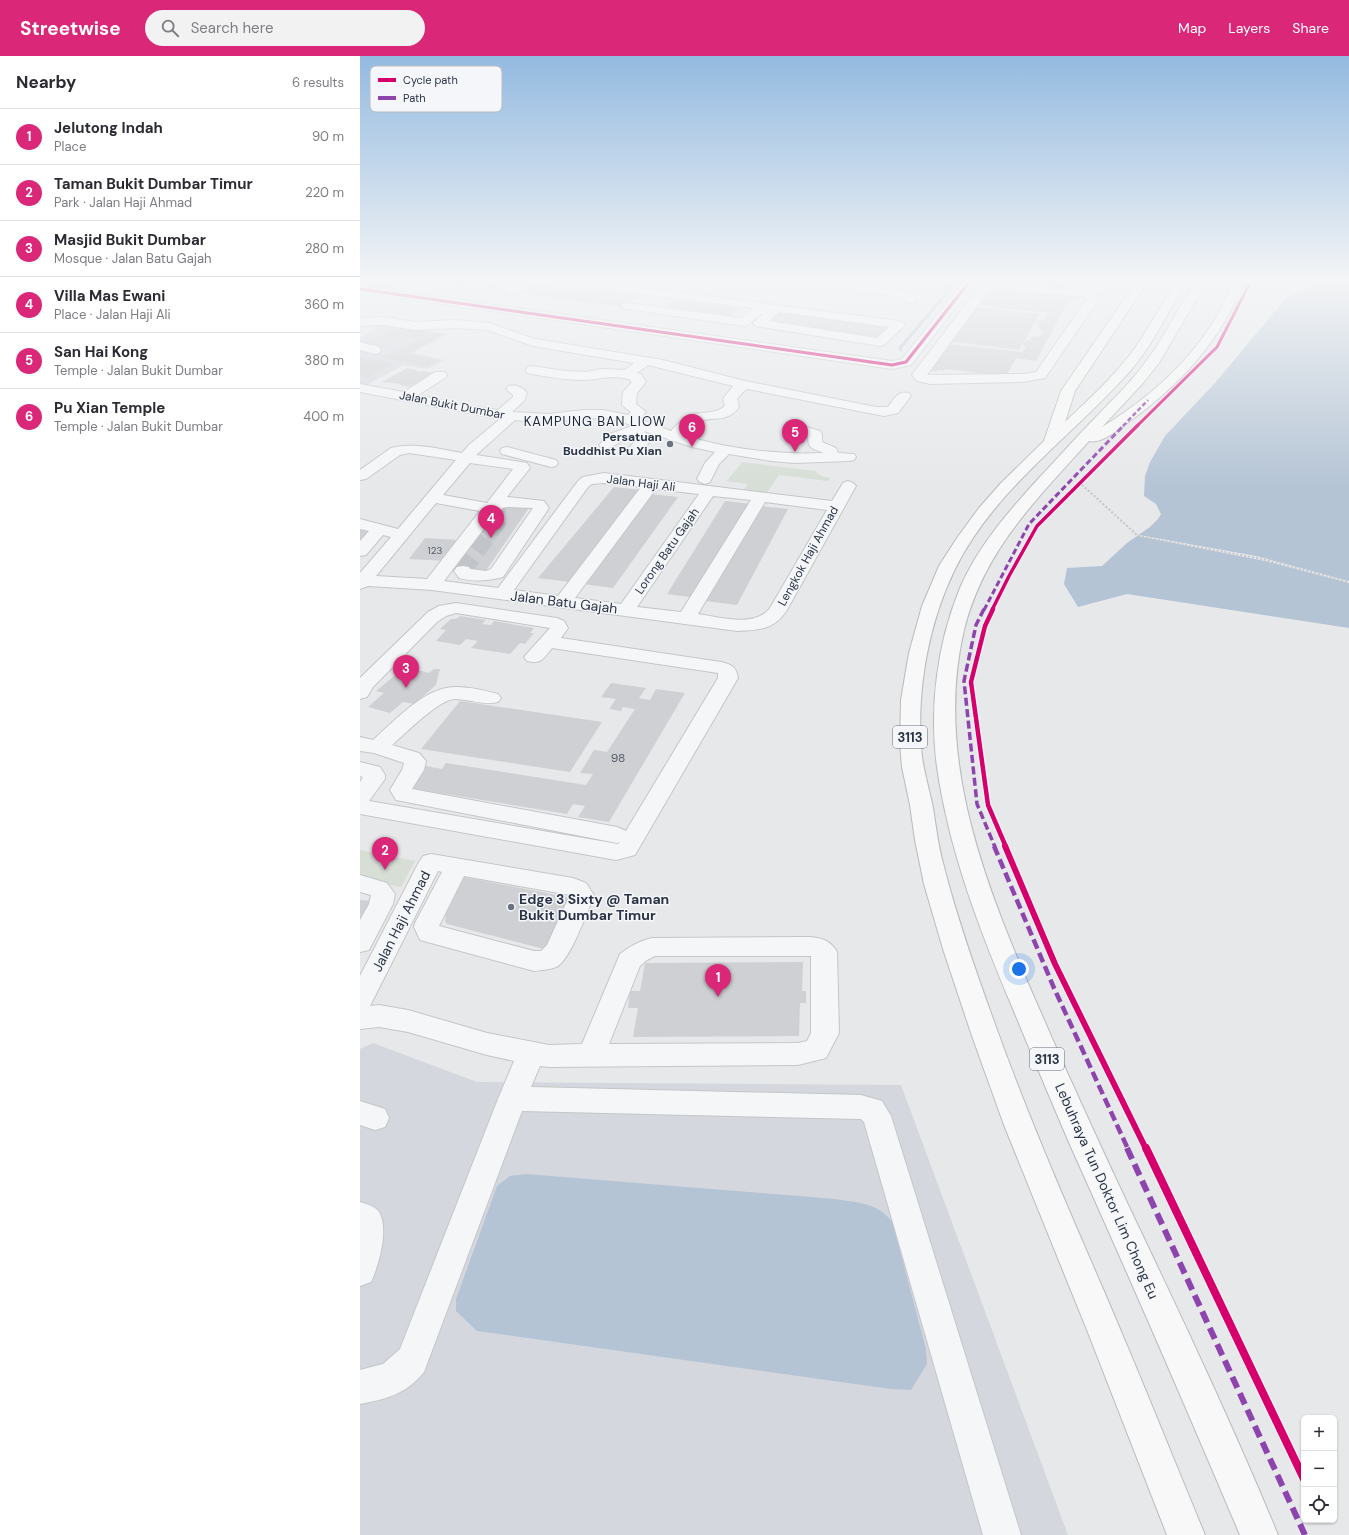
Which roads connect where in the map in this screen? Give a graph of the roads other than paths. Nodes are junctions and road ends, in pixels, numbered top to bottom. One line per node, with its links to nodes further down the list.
1 (580, 350): 10 (street)
2 (787, 350): 3 (street)
3 (916, 350)
4 (938, 350): 5 (street)
5 (1057, 350)
6 (1096, 350): 24 (highway)
7 (1140, 350): 24 (highway, 3113)
8 (1161, 350): 27 (highway, Lebuhraya Tun Doktor Lim Chong Eu / 3113)
9 (1201, 350): 27 (highway)
10 (645, 361): 12 (street); 14 (street)
11 (532, 370): 12 (street)
12 (628, 374): 20 (street)
13 (440, 375): 17 (street)
14 (745, 385): 18 (street); 22 (street)
15 (360, 388): 17 (street, Jalan Bukit Dumbar)
16 (513, 389): 19 (street, Jalan Batu Gajah)
17 (406, 396): 19 (street, Jalan Bukit Dumbar)
18 (904, 396)
19 (506, 415): 20 (street, Jalan Bukit Dumbar); 23 (street, Jalan Batu Gajah)
20 (636, 426): 22 (street, Jalan Bukit Dumbar); 25 (street); 28 (street)
21 (791, 426): 30 (street)
22 (674, 436): 26 (street, Jalan Bukit Dumbar)
23 (479, 444): 29 (street, Jalan Batu Gajah); 32 (street)
24 (1051, 444): 74 (highway, 3113)
25 (606, 445)
26 (726, 449): 30 (street, Jalan Bukit Dumbar); 35 (street, Lorong Batu Gajah)
27 (1074, 449): 75 (highway, Lebuhraya Tun Doktor Lim Chong Eu / 3113)
28 (633, 451)
29 (467, 457): 33 (street); 37 (street, Jalan Batu Gajah); 40 (street)
30 (831, 457): 31 (street, Jalan Bukit Dumbar)
31 (850, 457)
32 (551, 463)
33 (364, 466)
34 (651, 485): 35 (street, Jalan Haji Ali); 48 (street, Jalan Haji Ali); 49 (street)
35 (707, 485): 38 (street, Jalan Haji Ali); 50 (street, Lorong Batu Gajah)
36 (848, 486): 39 (street, Lengkok Haji Ahmad)
37 (432, 498): 40 (street); 43 (street, Jalan Batu Gajah)
38 (760, 498): 39 (street, Jalan Haji Ali); 51 (street)
39 (836, 506): 52 (street, Lengkok Haji Ahmad)
40 (493, 508): 45 (street); 47 (street)
41 (360, 524): 42 (street)
42 (379, 530): 43 (street); 44 (street)
43 (402, 535): 46 (street, Jalan Batu Gajah)
44 (360, 551)
45 (463, 571)
46 (362, 582): 47 (street, Jalan Batu Gajah)
47 (432, 585): 48 (street, Jalan Batu Gajah)
48 (503, 594): 49 (street, Jalan Batu Gajah)
49 (563, 602): 50 (street, Jalan Batu Gajah)
50 (626, 610): 51 (street, Jalan Batu Gajah)
51 (687, 618): 52 (street, Jalan Batu Gajah)
52 (764, 622)
53 (362, 687): 58 (street)
54 (491, 698): 55 (street)
55 (369, 745): 59 (street)
56 (360, 769): 57 (street)
57 (360, 797)
58 (360, 807)
59 (617, 835)
60 (457, 866): 62 (street, Jalan Haji Ahmad); 63 (street); 63 (street)
61 (360, 883): 64 (street)
62 (403, 914): 63 (street); 65 (street, Jalan Haji Ahmad)
63 (429, 919)
64 (360, 943)
65 (360, 1001)
66 (360, 1018): 67 (street)
67 (531, 1054): 68 (street); 69 (street)
68 (591, 1055): 68 (street)
69 (512, 1099): 72 (street); 73 (street)
70 (360, 1216): 71 (street)
71 (360, 1271)
72 (360, 1387)
73 (1002, 1535)
74 (1186, 1535)
75 (1259, 1535)

